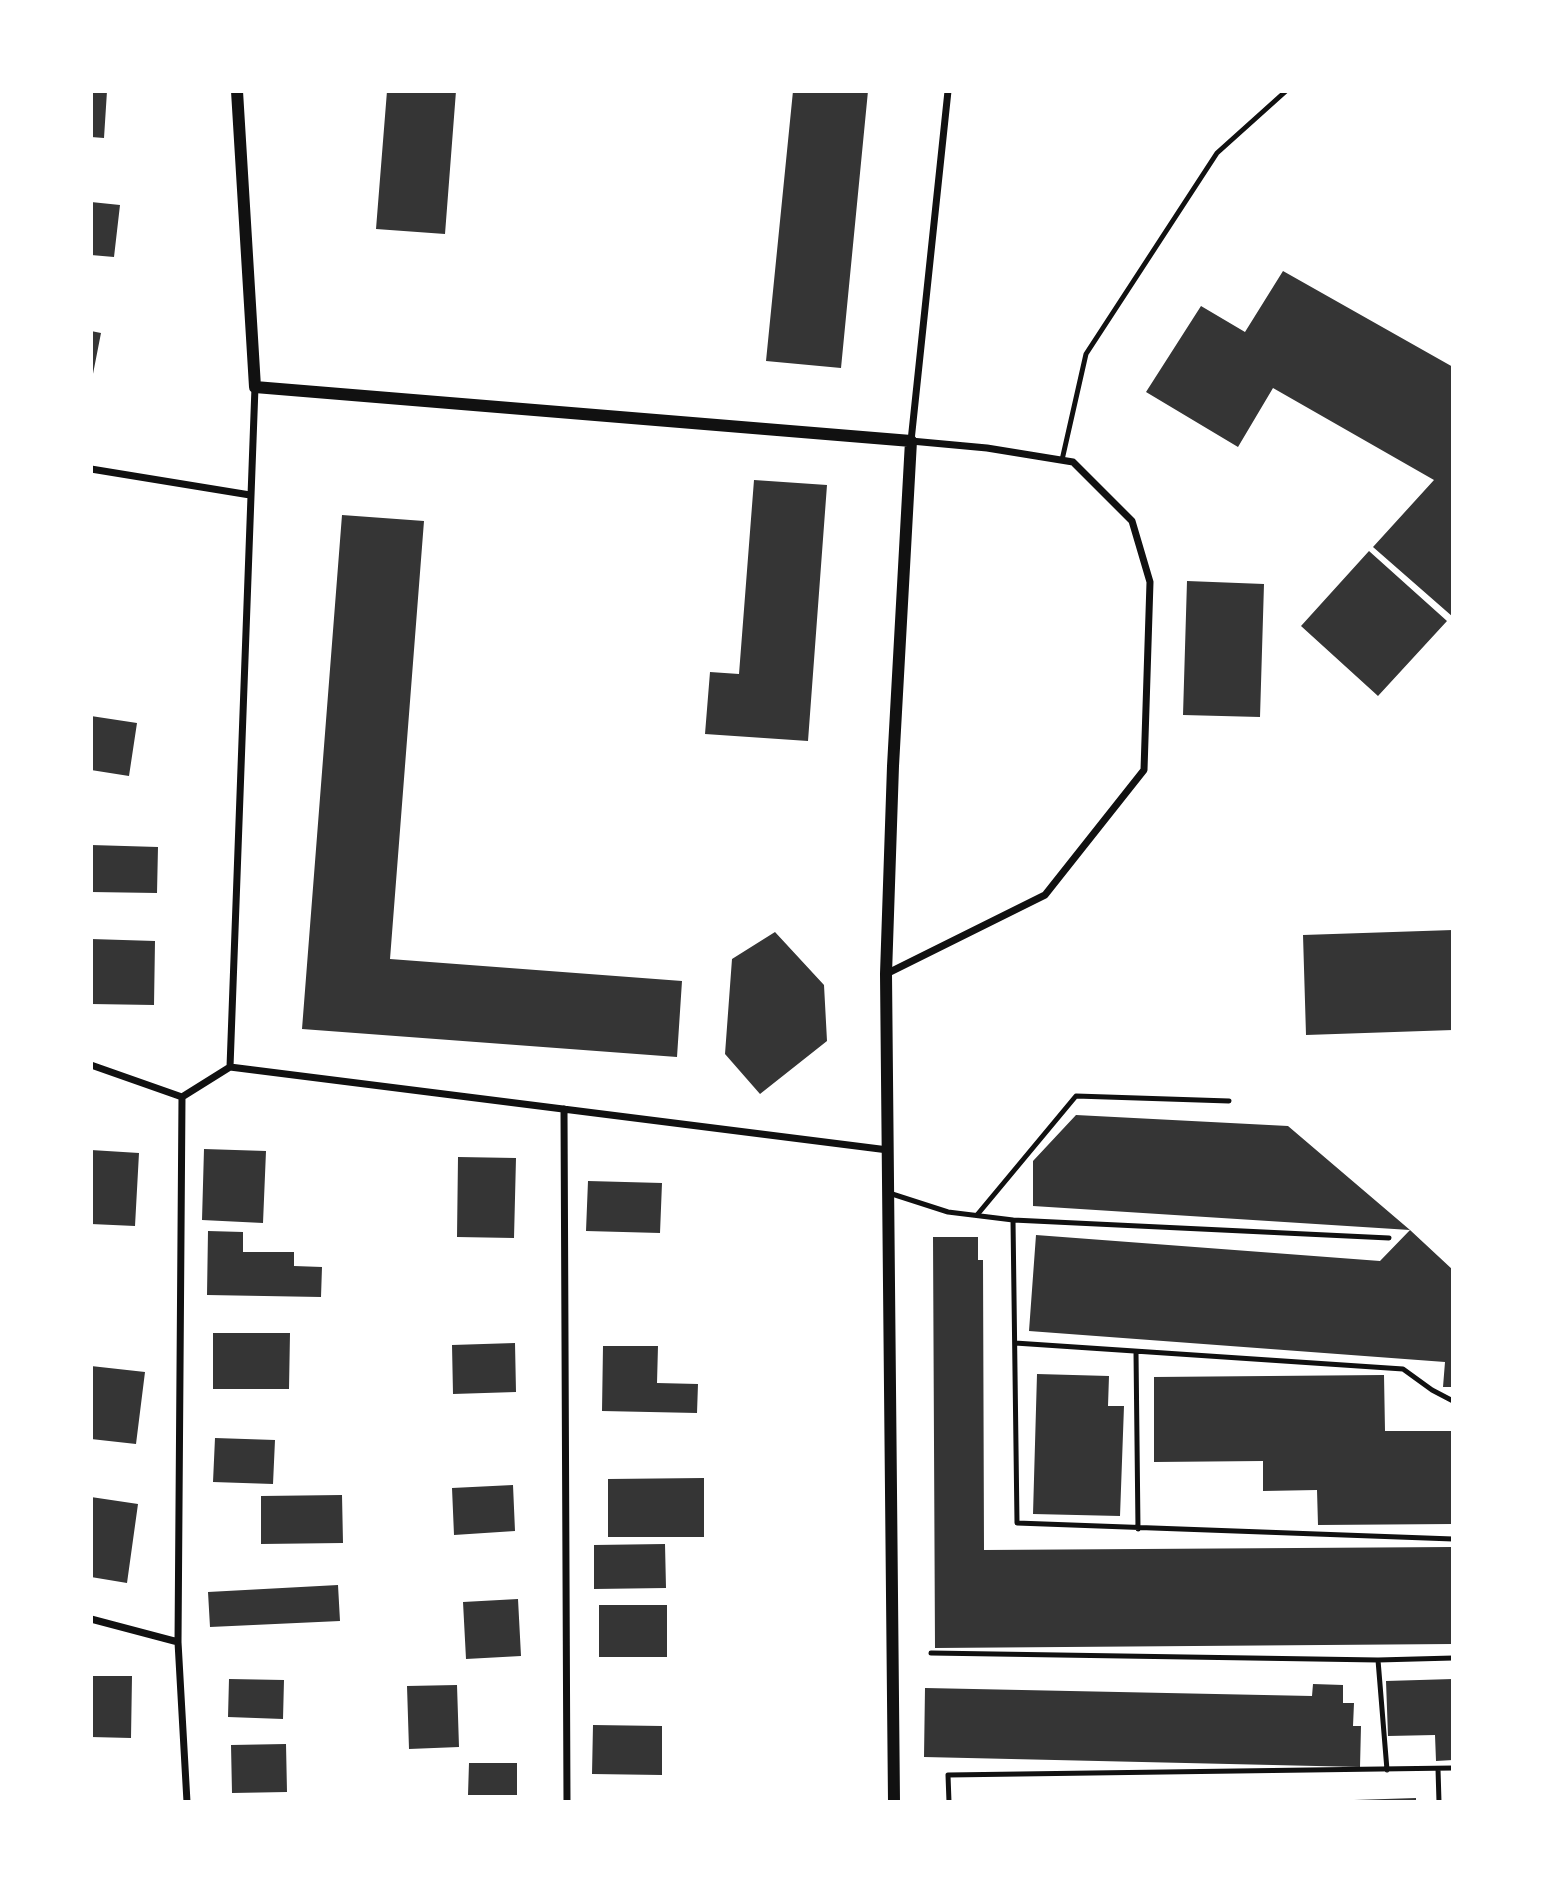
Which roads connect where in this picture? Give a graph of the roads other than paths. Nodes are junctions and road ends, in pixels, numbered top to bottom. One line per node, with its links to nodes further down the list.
1 (237, 91): 4 (street)
2 (948, 91): 5 (street)
3 (1286, 91): 6 (lane)
4 (255, 387): 5 (street); 8 (street)
5 (911, 441): 6 (street); 9 (street)
6 (1062, 460): 9 (street)
7 (91, 469): 8 (street)
8 (250, 495): 11 (street)
9 (886, 974): 15 (street)
10 (91, 1065): 12 (street)
11 (230, 1067): 12 (street); 14 (street)
12 (182, 1097): 26 (street)
13 (1229, 1101): 17 (lane)
14 (564, 1109): 15 (street); 34 (street)
15 (888, 1150): 16 (street)
16 (889, 1193): 17 (lane); 35 (street)
17 (977, 1216): 18 (lane)
18 (1013, 1220): 19 (lane); 20 (lane)
19 (1389, 1238)
20 (1015, 1343): 21 (lane); 23 (lane)
21 (1136, 1352): 22 (lane); 23 (lane)
22 (1453, 1401)
23 (1138, 1529): 24 (lane)
24 (1453, 1539)
25 (91, 1619): 26 (street)
26 (178, 1642): 33 (street)
27 (931, 1653): 29 (lane)
28 (1453, 1658): 29 (lane)
29 (1378, 1660): 32 (lane)
30 (1453, 1768): 31 (lane)
31 (1438, 1769): 32 (lane); 37 (lane)
32 (1387, 1770): 36 (lane)
33 (187, 1802)
34 (567, 1802)
35 (894, 1802)
36 (949, 1802)
37 (1439, 1802)

